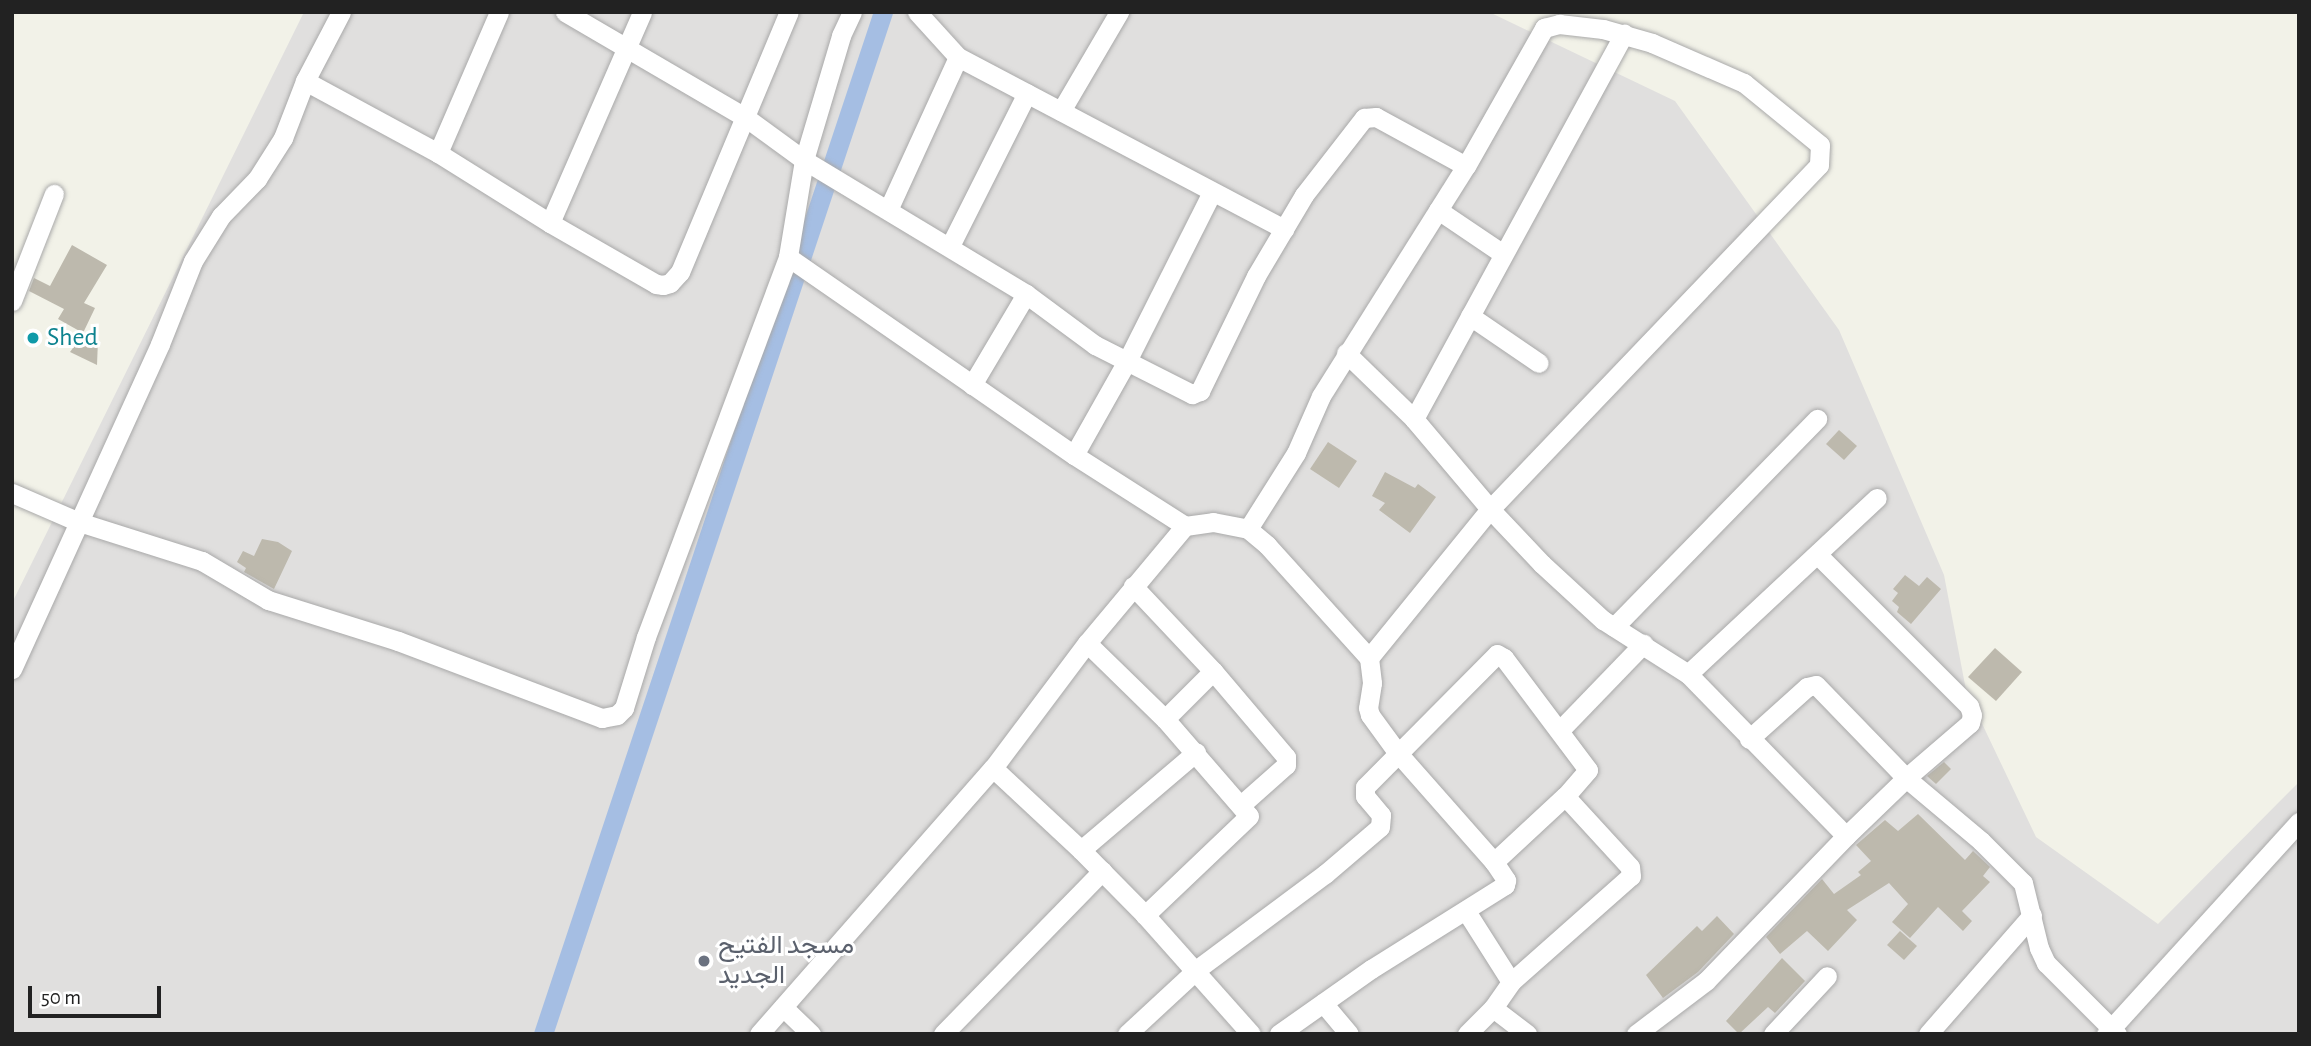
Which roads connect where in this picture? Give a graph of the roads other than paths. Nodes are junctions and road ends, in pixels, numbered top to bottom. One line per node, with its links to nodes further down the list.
1 (341, 12): 12 (street)
2 (499, 12): 16 (street)
3 (565, 12): 10 (street)
4 (642, 12): 10 (street)
5 (789, 12): 15 (street)
6 (852, 12): 17 (street)
7 (1119, 12): 14 (street)
8 (918, 13): 11 (street)
9 (1624, 34): 18 (street); 26 (street); 40 (street)
10 (627, 47): 15 (street); 23 (street)
11 (958, 57): 13 (street); 21 (street)
12 (305, 81): 16 (street); 41 (street)
13 (1027, 93): 14 (street); 25 (street)
14 (1061, 111): 19 (street)
15 (745, 117): 17 (street); 23 (street)
16 (438, 153): 23 (street)
17 (804, 160): 21 (street); 27 (street)
18 (1466, 166): 22 (street); 24 (street)
19 (1212, 192): 24 (street); 32 (street)
20 (54, 194): 28 (street)
21 (888, 210): 25 (street)
22 (1438, 210): 26 (street); 31 (street)
23 (550, 223)
24 (1284, 229): 32 (street)
25 (950, 246): 29 (street)
26 (1503, 254): 30 (street)
27 (788, 257): 34 (street); 41 (street)
28 (14, 295)
29 (1026, 295): 32 (street); 34 (street)
30 (1470, 316): 33 (street); 35 (street)
31 (1346, 353): 35 (street); 43 (street)
32 (1127, 361): 37 (street)
33 (1539, 363)
34 (972, 384): 37 (street)
35 (1414, 419): 40 (street)
36 (1817, 419): 46 (street)
37 (1073, 454): 42 (street)
38 (12, 493): 41 (street)
39 (1877, 498): 44 (street)
40 (1490, 509): 46 (street); 49 (street)
41 (79, 522): 50 (street)
42 (1185, 526): 43 (street); 45 (street)
43 (1248, 529): 49 (street)
44 (1818, 555): 52 (street); 59 (street)
45 (1133, 586): 47 (street); 51 (street)
46 (1614, 627): 48 (street)
47 (1087, 643): 53 (street); 58 (street)
48 (1643, 644): 52 (street); 54 (street)
49 (1369, 658): 57 (street)
50 (12, 668)
51 (1213, 671): 53 (street); 61 (street)
52 (1688, 674): 55 (street)
53 (1165, 719): 56 (street)
54 (1560, 730): 57 (street); 60 (street)
55 (1749, 739): 59 (street); 63 (street)
56 (1196, 752): 61 (street); 64 (street)
57 (1397, 752): 65 (street); 70 (street)
58 (993, 768): 64 (street); 74 (street)
59 (1906, 778): 63 (street); 69 (street)
60 (1565, 796): 65 (street); 72 (street)
61 (1242, 804): 68 (street)
62 (2299, 822): 76 (street)
63 (1846, 836): 86 (street)
64 (1081, 850): 66 (street)
65 (1494, 862): 67 (street)
66 (1102, 871): 68 (street); 79 (street)
67 (1466, 911): 72 (street); 73 (street)
68 (1145, 915): 70 (street)
69 (2032, 915): 76 (street); 88 (street)
70 (1196, 970): 80 (street); 81 (street)
71 (1827, 976): 87 (street)
72 (1511, 982): 75 (street)
73 (1323, 1003): 82 (street); 83 (street)
74 (783, 1007): 77 (street); 78 (street)
75 (1493, 1008): 84 (street); 85 (street)
76 (2112, 1032)
77 (759, 1034)
78 (811, 1034)
79 (943, 1034)
80 (1127, 1034)
81 (1251, 1034)
82 (1279, 1034)
83 (1349, 1034)
84 (1467, 1034)
85 (1527, 1034)
86 (1636, 1034)
87 (1773, 1034)
88 (1928, 1034)

